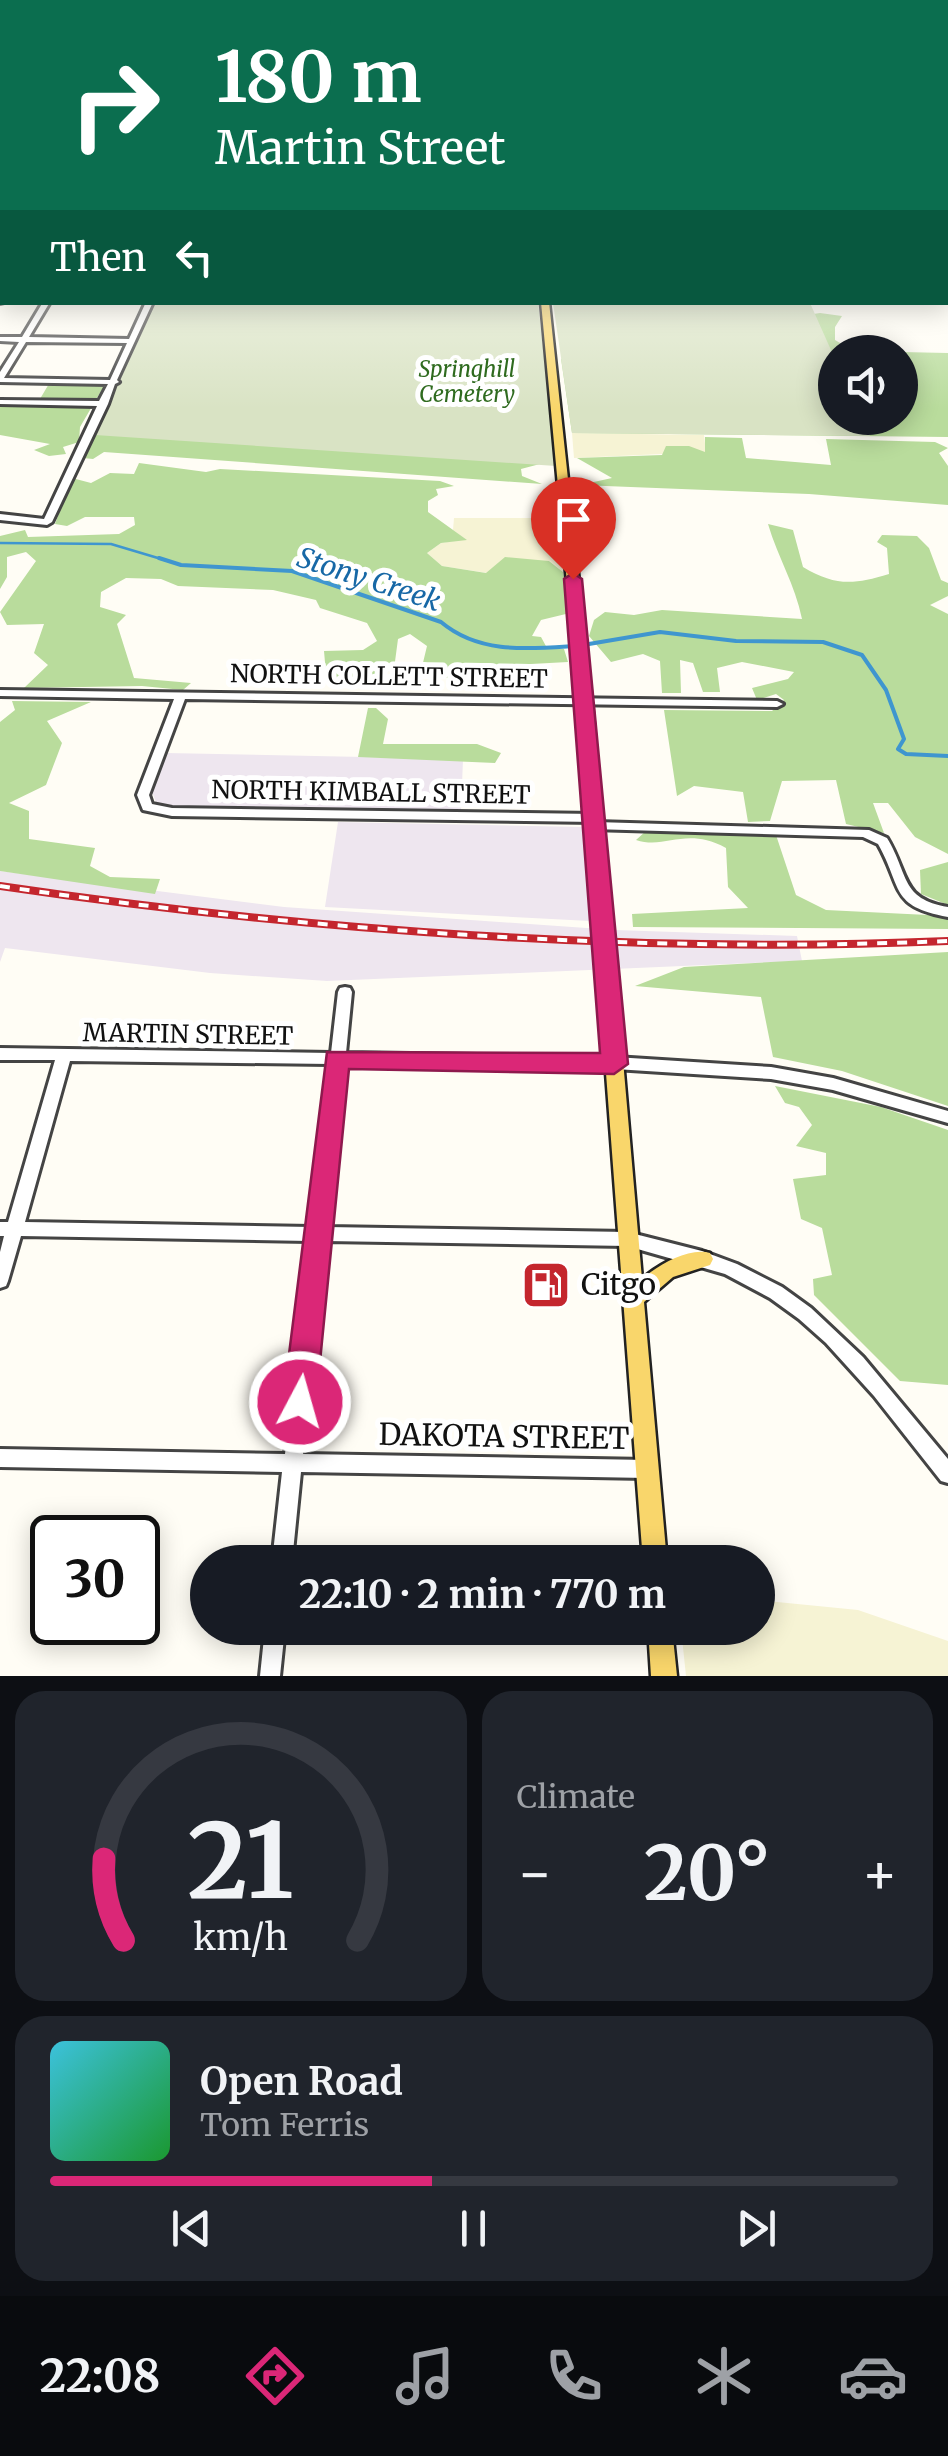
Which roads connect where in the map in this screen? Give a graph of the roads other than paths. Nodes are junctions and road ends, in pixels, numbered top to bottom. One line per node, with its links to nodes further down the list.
1 (45, 305): 5 (street)
2 (149, 305): 6 (street)
3 (545, 305): 14 (main road)
4 (0, 340): 5 (street)
5 (23, 340): 6 (street); 7 (street)
6 (133, 341): 8 (street)
7 (0, 379): 8 (street)
8 (114, 382): 10 (street)
9 (0, 402): 10 (street)
10 (104, 404): 11 (street)
11 (0, 517)
12 (0, 693): 13 (street, NORTH COLLETT STREET)
13 (182, 694): 14 (street, NORTH COLLETT STREET); 16 (street, NORTH KIMBALL STREET)
14 (585, 703): 15 (street, NORTH COLLETT STREET); 16 (main road)
15 (778, 704)
16 (595, 822): 17 (street, NORTH KIMBALL STREET); 22 (main road)
17 (948, 912)
18 (346, 992): 21 (street)
19 (0, 1054): 20 (street, MARTIN STREET)
20 (64, 1055): 21 (street, MARTIN STREET); 24 (street)
21 (336, 1059): 22 (street, MARTIN STREET); 25 (street)
22 (614, 1064): 23 (street, MARTIN STREET); 26 (main road)
23 (948, 1118)
24 (8, 1229): 25 (street); 28 (street)
25 (317, 1236): 26 (street); 31 (street)
26 (627, 1239): 27 (street); 29 (main road)
27 (703, 1259): 29 (main road); 33 (street)
28 (0, 1280)
29 (634, 1298): 32 (main road)
30 (0, 1458): 31 (street, DAKOTA STREET)
31 (293, 1462): 32 (street, DAKOTA STREET); 34 (street)
32 (647, 1469): 35 (main road)
33 (948, 1474)
34 (284, 1545)
35 (654, 1545)
36 (274, 1645): 38 (street)
37 (661, 1645): 39 (main road)
38 (270, 1676)
39 (664, 1676)

